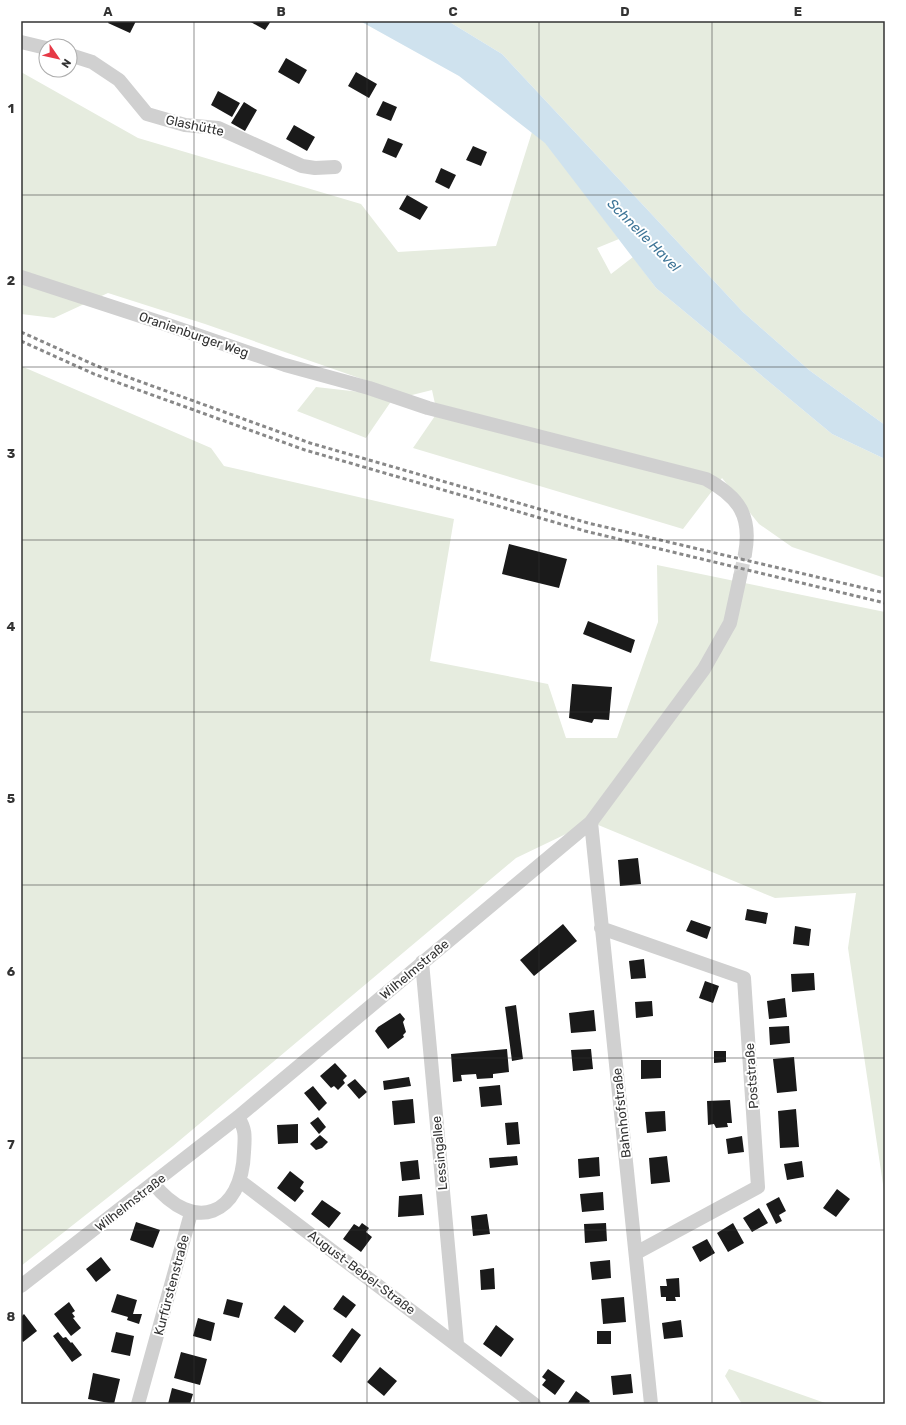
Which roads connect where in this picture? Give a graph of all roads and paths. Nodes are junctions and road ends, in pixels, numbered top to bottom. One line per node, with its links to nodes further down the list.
1 (21, 42): 2 (street)
2 (38, 46)
3 (78, 58): 4 (street, Glashütte)
4 (335, 166)
5 (21, 277): 6 (street, Oranienburger Weg)
6 (745, 554)
7 (740, 578): 8 (street, Wilhelmstraße)
8 (591, 822): 9 (street, Bahnhofstraße); 10 (street, Wilhelmstraße)
9 (601, 928): 15 (street, Bahnhofstraße); 15 (street, Poststraße)
10 (422, 962): 11 (street, Wilhelmstraße); 17 (street, Lessingallee)
11 (238, 1117): 12 (street); 13 (street, Wilhelmstraße)
12 (240, 1180): 14 (street); 17 (street, August-Bebel-Straße)
13 (153, 1183): 14 (street); 16 (street, Wilhelmstraße)
14 (191, 1213): 18 (street, Kurfürstenstraße)
15 (636, 1253): 20 (street, Bahnhofstraße)
16 (21, 1286)
17 (457, 1344): 19 (street, August-Bebel-Straße)
18 (138, 1404)
19 (534, 1404)
20 (651, 1404)

